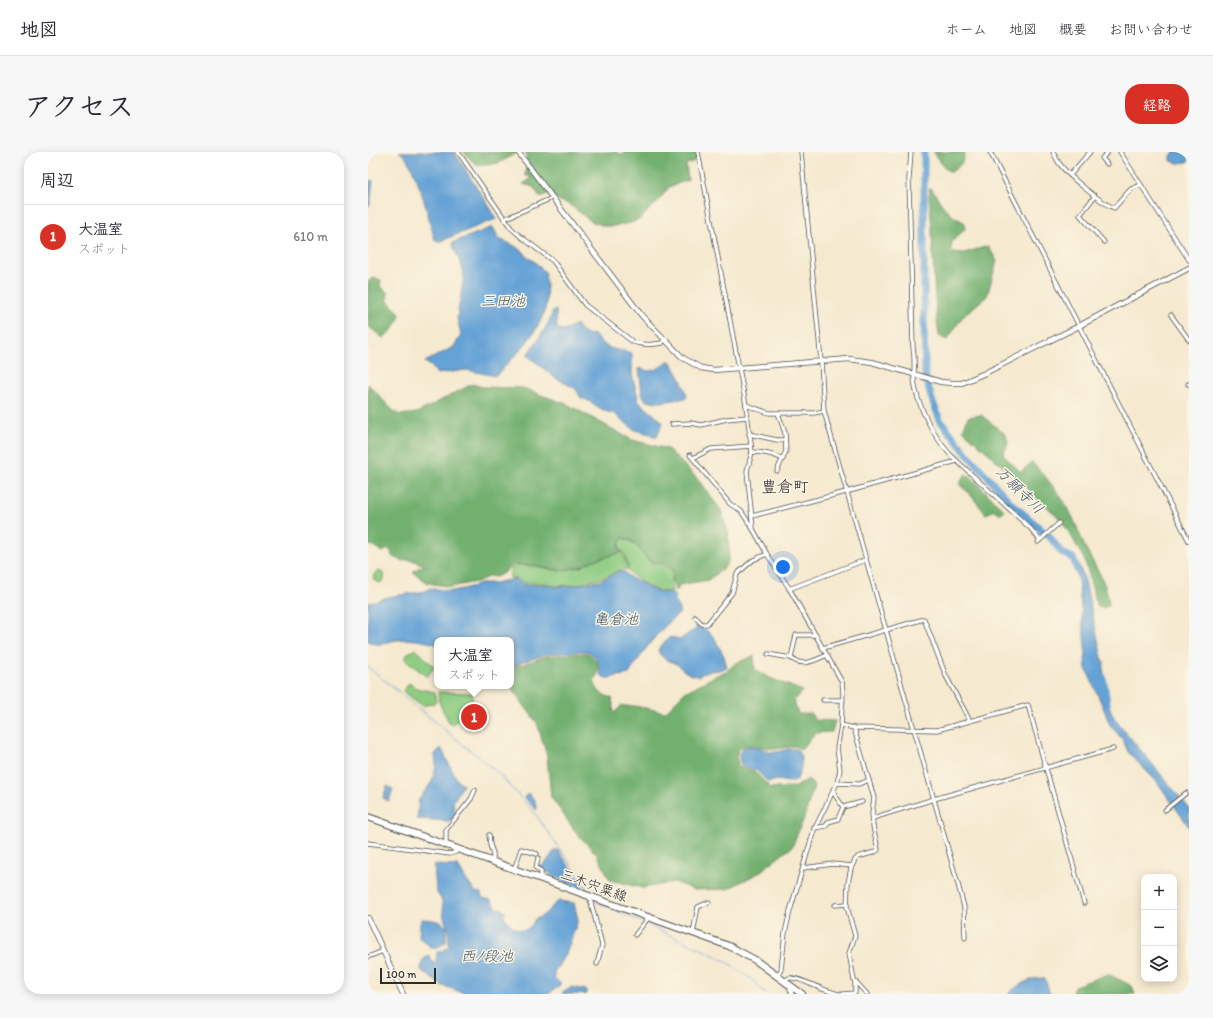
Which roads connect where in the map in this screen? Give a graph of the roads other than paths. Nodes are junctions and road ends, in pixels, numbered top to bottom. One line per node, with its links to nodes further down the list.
1 (458, 152): 16 (street)
2 (518, 152): 15 (street)
3 (698, 152): 26 (street)
4 (801, 152): 25 (street)
5 (911, 152): 27 (street)
6 (990, 152): 21 (street)
7 (1053, 152): 12 (street)
8 (1090, 152): 12 (street)
9 (1108, 152): 11 (street)
10 (1120, 152): 13 (street)
11 (1107, 164)
12 (1070, 175): 14 (street)
13 (1140, 185): 14 (street); 18 (street)
14 (1095, 196): 17 (street)
15 (552, 198): 16 (street); 23 (street)
16 (504, 219): 23 (street)
17 (1104, 242)
18 (1189, 260)
19 (1189, 268): 21 (street)
20 (1171, 315): 22 (street)
21 (1079, 326): 27 (street); 44 (street)
22 (1187, 334): 24 (street)
23 (664, 340): 26 (street)
24 (1189, 340)
25 (821, 361): 26 (street); 27 (street); 29 (street)
26 (739, 368): 28 (street)
27 (916, 375): 38 (street)
28 (746, 405): 30 (street); 31 (street)
29 (824, 411): 30 (street); 40 (street)
30 (778, 413): 34 (street)
31 (747, 417): 32 (street); 33 (street)
32 (672, 424)
33 (749, 434): 34 (street); 35 (street)
34 (786, 440): 37 (street)
35 (751, 446): 36 (street); 43 (street)
36 (752, 452): 37 (street); 41 (street)
37 (783, 459): 39 (street)
38 (957, 461): 40 (street); 42 (street)
39 (777, 471)
40 (846, 492): 41 (street); 46 (street)
41 (752, 516): 43 (street)
42 (1059, 523)
43 (753, 529): 45 (street)
44 (1189, 541)
45 (767, 554): 47 (street); 48 (street)
46 (865, 560): 47 (street); 49 (street)
47 (789, 589): 50 (street)
48 (695, 617)
49 (886, 630): 51 (street); 57 (street); 60 (street)
50 (816, 635): 51 (street); 54 (street)
51 (823, 648): 53 (street)
52 (768, 654): 54 (street)
53 (827, 655): 54 (street); 56 (street)
54 (791, 658)
55 (823, 700): 56 (street)
56 (843, 700): 58 (street)
57 (970, 721): 60 (street); 62 (street)
58 (841, 725): 59 (street); 64 (street)
59 (854, 728): 60 (street); 63 (street)
60 (914, 730): 68 (street)
61 (1113, 749): 62 (street)
62 (1046, 768): 68 (street); 87 (street)
63 (869, 780): 64 (street); 73 (street)
64 (837, 783): 65 (street)
65 (833, 789): 70 (street); 74 (street)
66 (475, 790): 77 (street)
67 (1186, 794): 71 (street)
68 (934, 799): 73 (street); 93 (street)
69 (862, 802): 70 (street)
70 (843, 808): 74 (street)
71 (1167, 809)
72 (368, 817): 77 (main road, 三木宍粟線)
73 (873, 818): 80 (street)
74 (814, 828): 81 (street)
75 (490, 835): 79 (street)
76 (368, 843): 78 (street)
77 (446, 846): 78 (main road, 三木宍粟線)
78 (457, 849): 79 (main road, 三木宍粟線)
79 (493, 862): 82 (main road, 三木宍粟線)
80 (852, 866): 81 (street); 86 (street)
81 (803, 868): 97 (street)
82 (514, 870): 83 (main road, 三木宍粟線); 83 (street)
83 (541, 879): 84 (main road, 三木宍粟線)
84 (590, 896): 89 (main road, 三木宍粟線); 96 (street)
85 (709, 902): 91 (street)
86 (847, 904): 88 (street); 99 (street)
87 (1084, 904)
88 (835, 905)
89 (649, 917): 91 (main road, 三木宍粟線); 92 (street)
90 (368, 918): 94 (street)
91 (693, 933): 97 (main road, 三木宍粟線)
92 (635, 935)
93 (965, 938)
94 (383, 951): 95 (street); 101 (street)
95 (368, 957)
96 (597, 964)
97 (777, 976): 98 (main road, 三木宍粟線)
98 (784, 981): 100 (main road, 三木宍粟線); 104 (street)
99 (855, 982): 104 (street); 105 (street)
100 (791, 987): 102 (street); 103 (main road, 三木宍粟線)
101 (403, 994)
102 (792, 994)
103 (802, 994)
104 (841, 994)
105 (866, 994)

